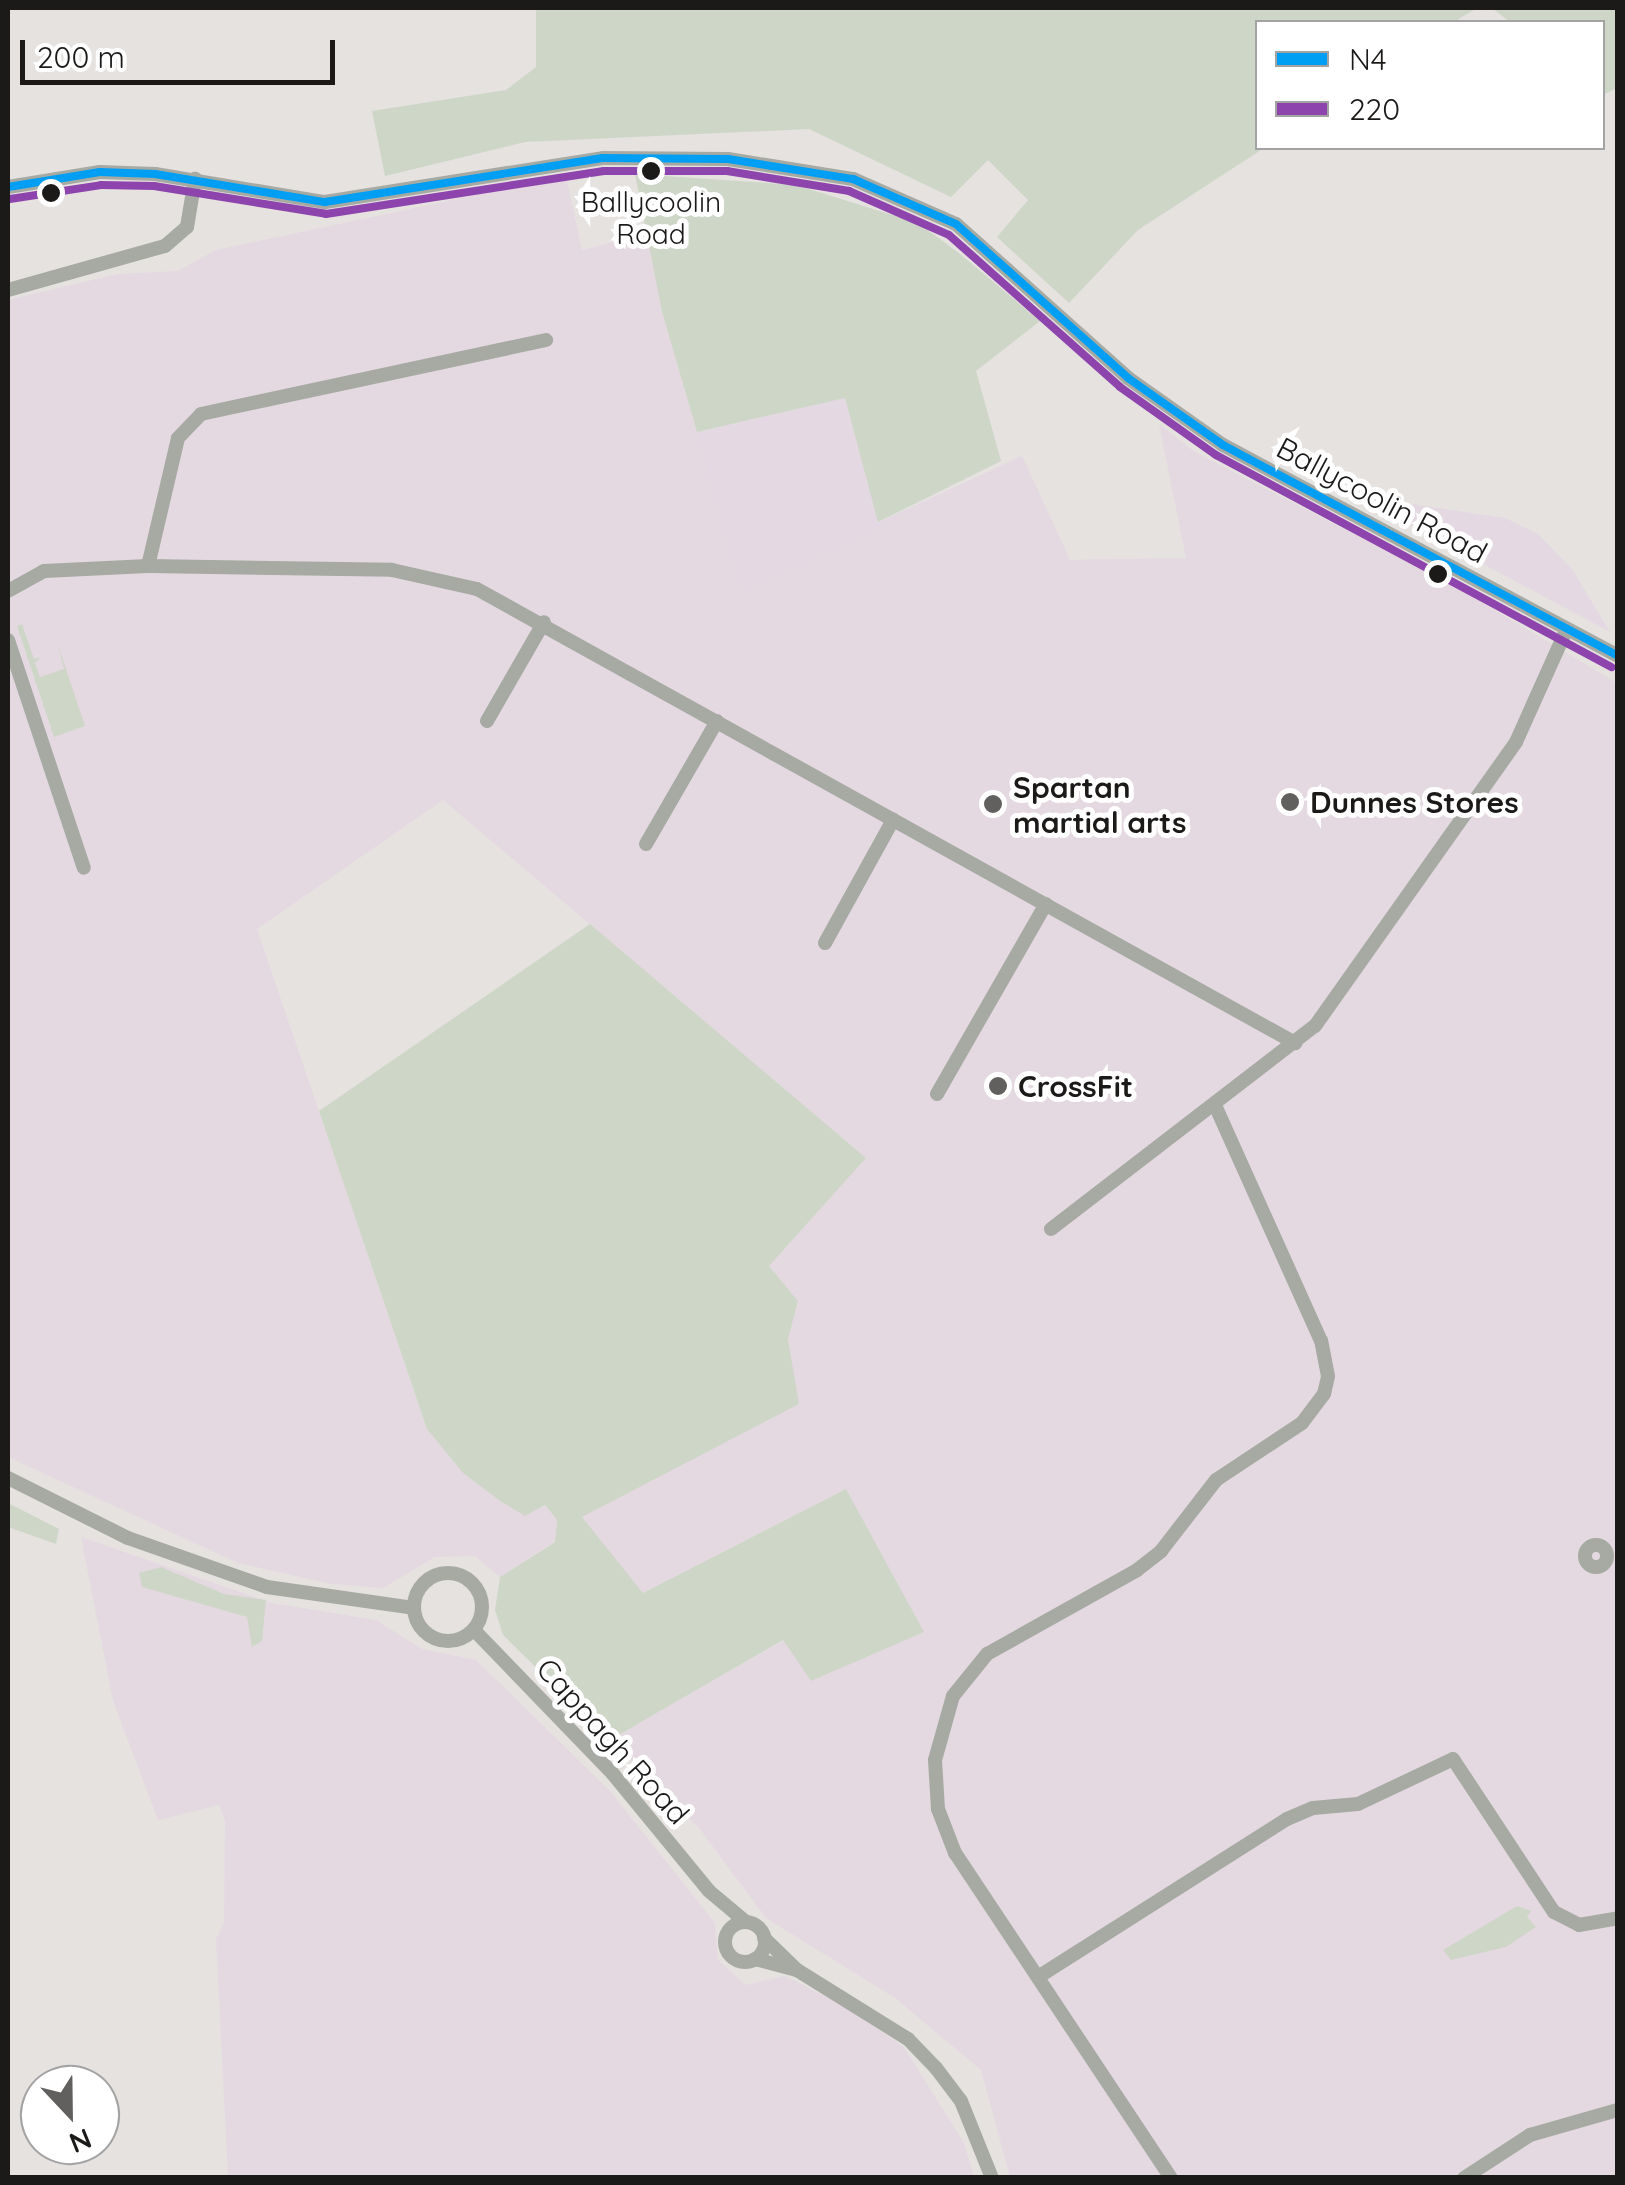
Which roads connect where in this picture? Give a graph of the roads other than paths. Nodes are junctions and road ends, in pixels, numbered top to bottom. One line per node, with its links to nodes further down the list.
1 (195, 178): 2 (street, Ballycoolin Road); 3 (street); 8 (street, Ballycoolin Road)
2 (8, 186)
3 (8, 290)
4 (546, 340): 5 (street)
5 (148, 566): 6 (street); 7 (street)
6 (8, 591)
7 (544, 622): 11 (street); 12 (street)
8 (1566, 631): 10 (street, Ballycoolin Road); 18 (street)
9 (8, 640): 15 (street)
10 (1618, 656)
11 (487, 721)
12 (717, 721): 13 (street); 14 (street)
13 (893, 820): 16 (street); 17 (street)
14 (646, 844)
15 (84, 868)
16 (1046, 904): 18 (street); 19 (street)
17 (825, 943)
18 (1295, 1043): 20 (street)
19 (938, 1094)
20 (1216, 1107): 21 (street); 32 (street)
21 (1051, 1230)
22 (8, 1478): 23 (street)
23 (414, 1608): 24 (street); 24 (street)
24 (474, 1630): 25 (street, Cappagh Road)
25 (709, 1892): 27 (street, Cappagh Road); 28 (street, Cappagh Road)
26 (1618, 1918): 32 (street)
27 (746, 1922): 28 (street); 29 (street, Cappagh Road)
28 (727, 1934): 30 (street, Cappagh Road)
29 (764, 1938): 30 (street); 31 (street, Cappagh Road)
30 (755, 1959): 31 (street, Cappagh Road)
31 (797, 1970): 34 (street, Cappagh Road)
32 (1038, 1977): 35 (street)
33 (1618, 2110): 36 (street)
34 (992, 2178)
35 (1170, 2178)
36 (1464, 2178)

